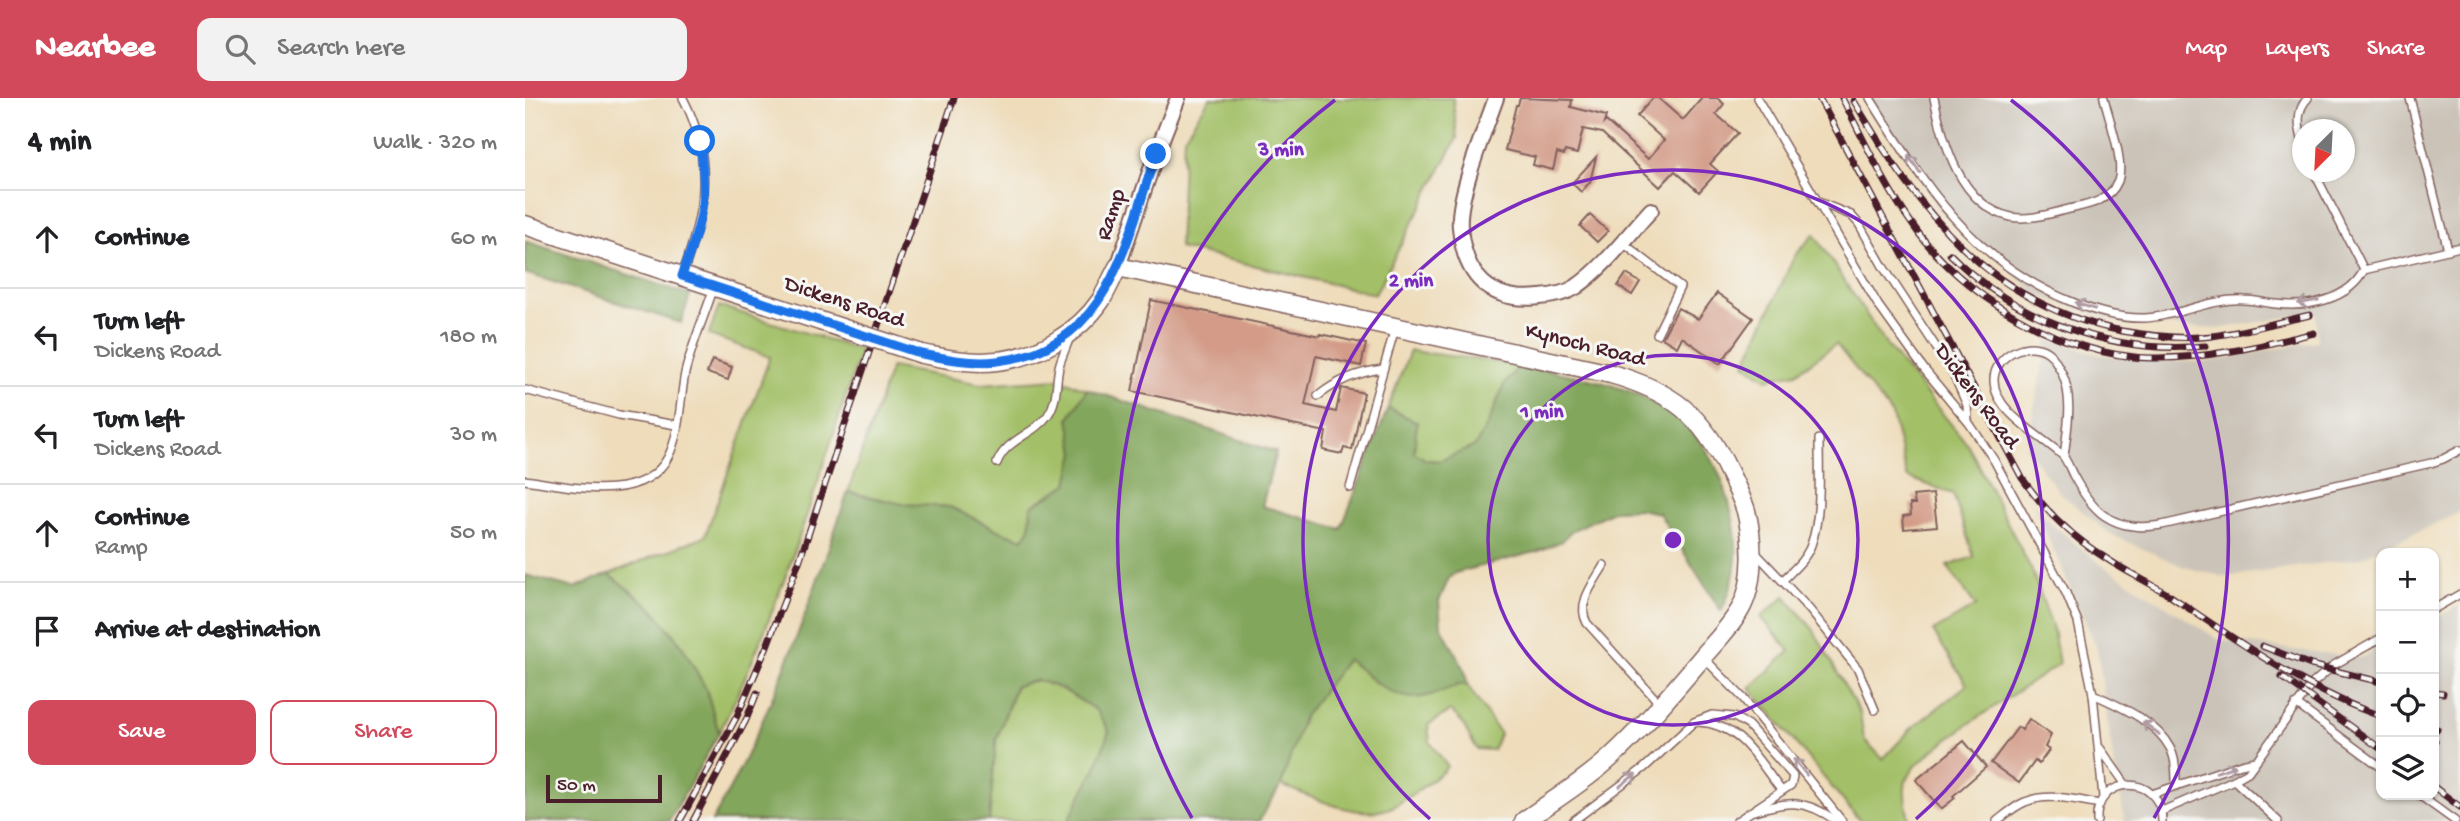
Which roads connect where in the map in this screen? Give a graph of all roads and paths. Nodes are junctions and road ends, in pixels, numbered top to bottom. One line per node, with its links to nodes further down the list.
1 (683, 98): 20 (lane)
2 (1178, 98): 18 (street, Ramp)
3 (1496, 98): 15 (street)
4 (1757, 98): 12 (lane, Dickens Road)
5 (1870, 98): 19 (lane, one-way to 5)
6 (1934, 98): 7 (lane)
7 (2104, 98)
8 (2308, 98): 10 (lane)
9 (2410, 98): 17 (lane)
10 (2298, 119)
11 (2319, 182): 19 (lane)
12 (1817, 202): 28 (lane, Dickens Road); 28 (lane)
13 (1651, 210): 15 (street)
14 (525, 225): 20 (street, Dickens Road)
15 (1621, 243): 24 (lane)
16 (2460, 247): 17 (lane)
17 (2448, 250): 19 (lane)
18 (1118, 267): 22 (street, Kynoch Road); 23 (street, Dickens Road)
19 (2364, 270)
20 (682, 276): 21 (street, Dickens Road)
21 (714, 286): 23 (street, Dickens Road, bridge); 29 (lane)
22 (1395, 328): 25 (lane); 36 (street, Kynoch Road)
23 (1073, 330): 33 (lane)
24 (1657, 334)
25 (1383, 369): 27 (lane); 35 (lane)
26 (525, 390): 29 (lane)
27 (1318, 396)
28 (1969, 423): 43 (lane, Dickens Road)
29 (676, 425): 34 (lane)
30 (1819, 439): 38 (lane)
31 (2460, 450): 32 (lane)
32 (2064, 457): 32 (lane)
33 (997, 463)
34 (525, 480)
35 (1350, 488)
36 (1750, 547): 38 (lane); 42 (street, Kynoch Road)
37 (1604, 565): 45 (lane)
38 (1783, 580): 46 (lane)
39 (2460, 594): 40 (lane)
40 (2439, 606)
41 (2376, 641): 44 (lane)
42 (1703, 657): 45 (street, Kynoch Road); 64 (lane, one-way to 42)
43 (2093, 694): 48 (lane, Dickens Road); 53 (lane, one-way to 43)
44 (2296, 704): 49 (lane); 50 (lane)
45 (1661, 705): 60 (street, Kynoch Road)
46 (1875, 710)
47 (1694, 722): 54 (lane); 54 (lane); 61 (lane, one-way to 47)
48 (2100, 748): 52 (lane, Dickens Road); 57 (lane, Dickens Road)
49 (2255, 761): 51 (lane); 53 (lane, one-way to 49)
50 (2376, 763)
51 (2234, 780): 58 (lane); 68 (lane)
52 (2126, 785): 55 (lane); 57 (lane)
53 (2176, 786): 55 (lane)
54 (1781, 790): 59 (lane)
55 (2152, 794): 58 (lane)
56 (2426, 800): 69 (lane)
57 (2101, 801): 65 (lane); 66 (lane, Dickens Road)
58 (2162, 811): 67 (lane)
59 (1749, 812): 62 (lane); 63 (lane)
60 (1524, 821)
61 (1573, 821)
62 (1737, 821)
63 (1836, 821)
64 (1842, 821)
65 (1997, 821)
66 (2097, 821)
67 (2162, 821)
68 (2279, 821)
69 (2455, 821)

